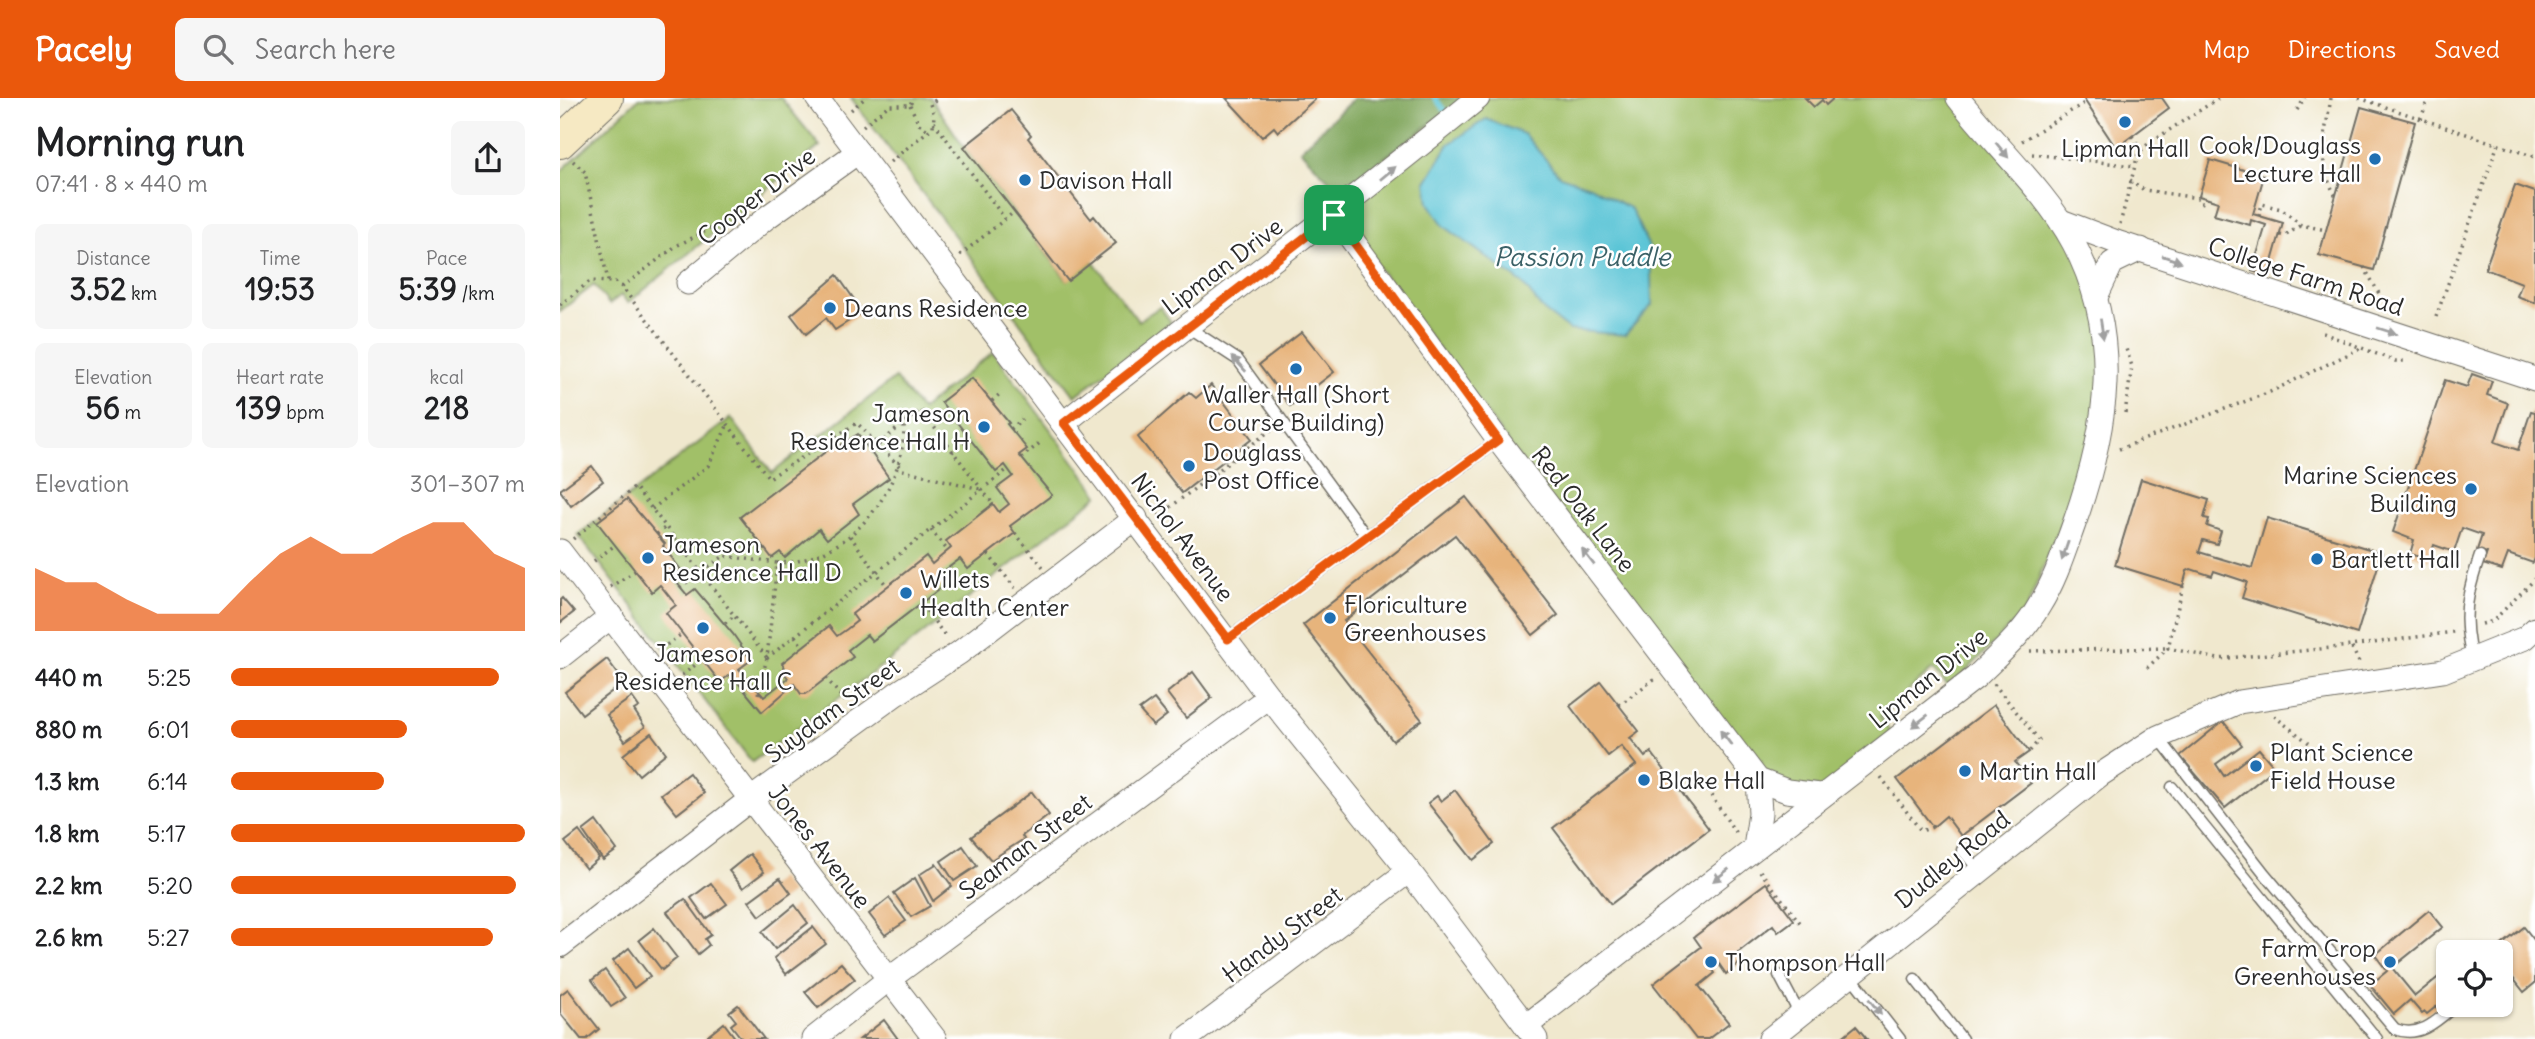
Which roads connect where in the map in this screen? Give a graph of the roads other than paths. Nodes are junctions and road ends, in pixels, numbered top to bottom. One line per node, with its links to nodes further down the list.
1 (607, 98): 6 (street)
2 (817, 98): 5 (street, Nichol Avenue)
3 (1478, 98): 7 (street, Lipman Drive, one-way to 3)
4 (1958, 98): 8 (street, Lipman Drive, one-way to 8)
5 (853, 145): 10 (street, Cooper Drive); 14 (street, Nichol Avenue)
6 (567, 152)
7 (1334, 215): 12 (street, Lipman Drive); 15 (street, Red Oak Lane)
8 (2061, 220): 9 (street, College Farm Road); 11 (street, Lipman Drive)
9 (2141, 249): 11 (street); 13 (street, College Farm Road, one-way to 13)
10 (688, 283)
11 (2096, 297): 29 (street, Lipman Drive, one-way to 29)
12 (1186, 326): 14 (street, Lipman Drive); 17 (lane, one-way to 12)
13 (2535, 379)
14 (1064, 423): 16 (street, Nichol Avenue)
15 (1498, 440): 17 (lane); 27 (street, Red Oak Lane, one-way to 15)
16 (1139, 523): 22 (street, Nichol Avenue); 30 (street, Suydam Street)
17 (1367, 537): 22 (lane)
18 (565, 547): 20 (street, Jones Avenue)
19 (2480, 556): 24 (lane)
20 (612, 616): 23 (street); 30 (street, Jones Avenue)
21 (2535, 629): 24 (street, Dudley Road)
22 (1228, 639): 25 (street, Nichol Avenue)
23 (560, 657)
24 (2472, 659): 26 (street, Dudley Road)
25 (1269, 697): 34 (street, Nichol Avenue); 38 (street, Seaman Street)
26 (2158, 737): 33 (street, Dudley Road); 41 (lane)
27 (1758, 780): 29 (street); 32 (street)
28 (2172, 786): 49 (lane)
29 (1821, 795): 32 (street, Lipman Drive)
30 (751, 799): 35 (street, Suydam Street); 38 (street, Jones Avenue)
31 (1962, 850): 33 (lane)
32 (1752, 851): 42 (street, Lipman Drive, one-way to 42)
33 (1979, 870): 37 (street, Dudley Road)
34 (1409, 872): 42 (street, Nichol Avenue); 45 (street, Handy Street)
35 (560, 946)
36 (1779, 975): 40 (lane)
37 (1850, 975): 40 (street, Dudley Road); 47 (lane, one-way to 47)
38 (889, 979): 43 (street, Seaman Street); 44 (street, Jones Avenue)
39 (1915, 979): 48 (lane)
40 (1800, 1015): 46 (street, Dudley Road)
41 (2439, 1017)
42 (1531, 1032)
43 (813, 1039)
44 (935, 1039)
45 (1186, 1039)
46 (1770, 1039)
47 (1900, 1039)
48 (1962, 1039)
49 (2377, 1039)

